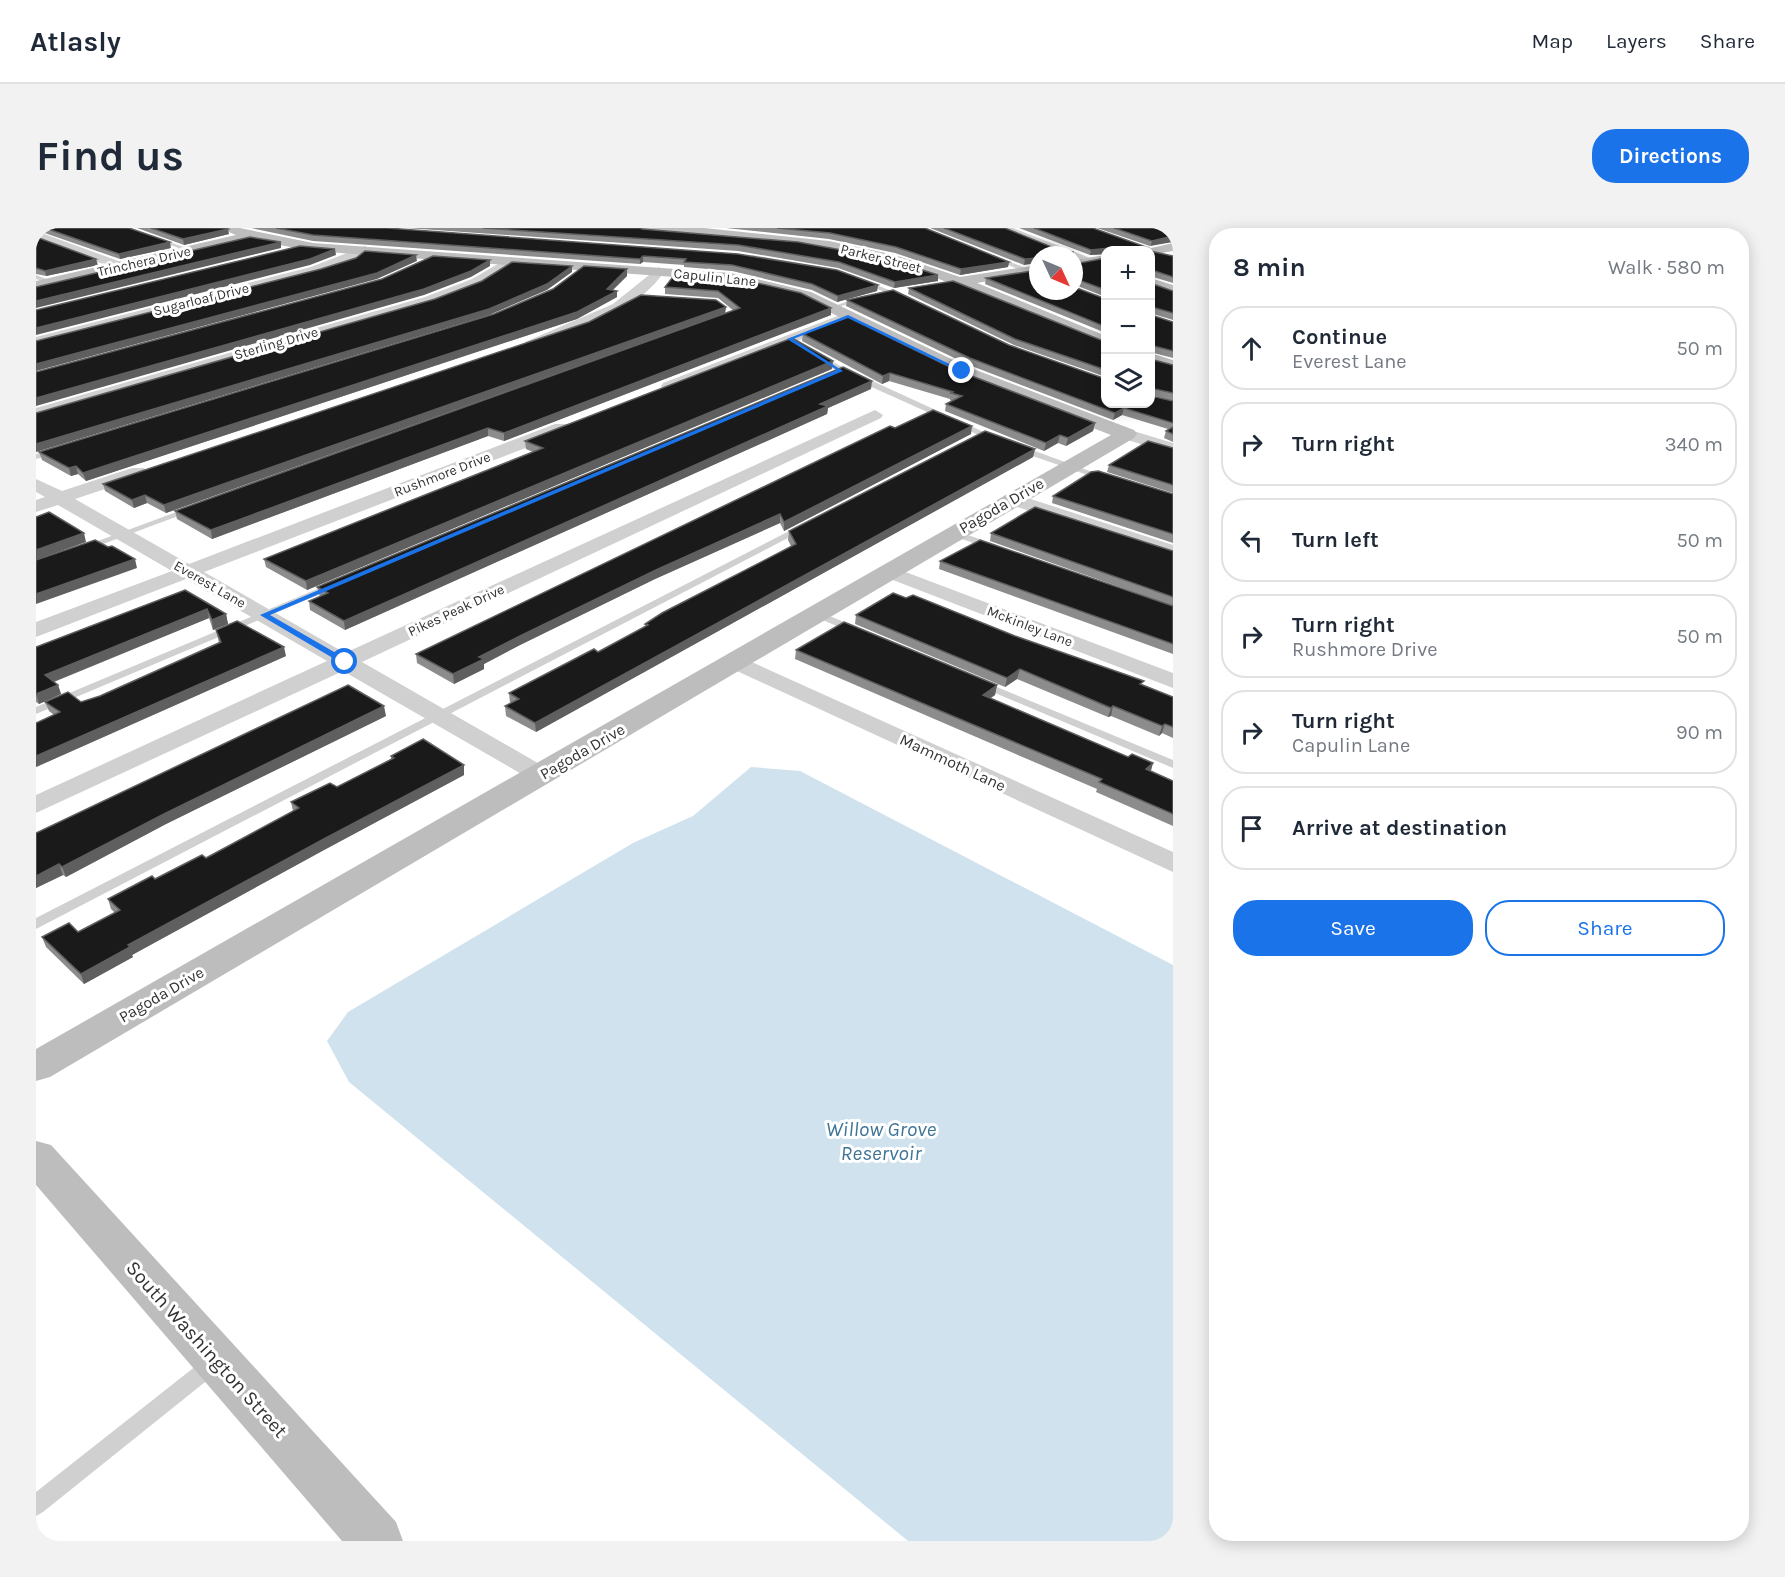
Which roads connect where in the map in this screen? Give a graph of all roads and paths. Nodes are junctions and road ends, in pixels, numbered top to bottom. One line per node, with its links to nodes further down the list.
1 (125, 228): 14 (lane)
2 (226, 228): 9 (street, Capulin Lane)
3 (642, 228): 10 (street, Parker Street)
4 (1002, 228): 23 (street)
5 (1168, 228): 7 (street)
6 (839, 230): 10 (street)
7 (1173, 230)
8 (36, 235): 27 (street)
9 (251, 236): 11 (street, Capulin Lane); 14 (street, Trinchera Drive)
10 (831, 245): 25 (street); 35 (street, Parker Street)
11 (306, 246): 15 (lane); 16 (street, Capulin Lane)
12 (1173, 247): 13 (street)
13 (1155, 249)
14 (189, 250): 27 (street, Trinchera Drive)
15 (287, 250)
16 (365, 250): 19 (street, Capulin Lane); 43 (street, Sugarloaf Drive)
17 (1155, 252): 21 (lane)
18 (984, 254): 28 (lane)
19 (437, 256): 22 (street, Capulin Lane); 24 (lane)
20 (747, 256): 25 (lane)
21 (1173, 258)
22 (510, 261): 29 (street, Capulin Lane); 51 (street, Sterling Drive)
23 (1101, 262): 26 (street)
24 (423, 263)
25 (796, 263): 30 (lane); 34 (street)
26 (1083, 263)
27 (120, 266): 33 (street, Trinchera Drive)
28 (1029, 270)
29 (659, 271): 34 (street, Capulin Lane); 44 (street)
30 (838, 272)
31 (1029, 273): 35 (street)
32 (849, 276): 39 (lane)
33 (41, 282)
34 (760, 282): 41 (street, Capulin Lane)
35 (953, 283): 42 (street, Parker Street)
36 (1155, 284): 37 (street)
37 (1173, 290)
38 (904, 291): 39 (lane)
39 (893, 292): 40 (lane); 41 (lane)
40 (910, 301)
41 (840, 312): 50 (street); 55 (street, Capulin Lane)
42 (1101, 340)
43 (36, 341)
44 (514, 348)
45 (806, 349): 48 (lane)
46 (1155, 360): 47 (street)
47 (1173, 366)
48 (841, 370): 49 (lane); 54 (lane)
49 (830, 375)
50 (649, 394)
51 (36, 413)
52 (875, 415): 83 (street, Pikes Peak Drive)
53 (573, 423): 76 (street, Rushmore Drive)
54 (981, 434): 56 (lane); 57 (lane)
55 (1127, 434): 60 (street, Capulin Lane); 63 (street, Pagoda Drive)
56 (971, 440)
57 (1003, 442)
58 (70, 447): 61 (lane)
59 (1014, 447): 63 (lane)
60 (1173, 449)
61 (36, 457)
62 (156, 466): 66 (street)
63 (1068, 467): 64 (lane); 67 (street, Pagoda Drive)
64 (1117, 481)
65 (36, 484): 66 (street, Everest Lane)
66 (60, 498): 69 (street); 72 (street, Everest Lane)
67 (1012, 499): 71 (street, Pagoda Drive); 74 (street)
68 (206, 504): 72 (lane)
69 (36, 506)
70 (813, 522): 88 (lane)
71 (953, 533): 73 (lane); 77 (street, Pagoda Drive)
72 (123, 534): 75 (lane); 76 (street, Everest Lane)
73 (1004, 551)
74 (1173, 552)
75 (68, 554)
76 (188, 571): 80 (street, Everest Lane); 81 (street, Rushmore Drive)
77 (887, 571): 79 (street, Pagoda Drive); 86 (street, Mckinley Lane)
78 (345, 581): 80 (lane)
79 (815, 613): 82 (lane); 84 (street, Pagoda Drive)
80 (264, 615): 83 (street, Everest Lane); 87 (lane)
81 (36, 630)
82 (865, 634)
83 (345, 662): 88 (street, Everest Lane); 91 (street, Pikes Peak Drive)
84 (734, 662): 90 (street, Pagoda Drive); 92 (street, Mammoth Lane)
85 (964, 676): 89 (lane)
86 (1173, 681)
87 (36, 711)
88 (440, 717): 90 (street, Everest Lane); 93 (lane)
89 (1173, 764)
90 (541, 775): 94 (street, Pagoda Drive)
91 (36, 805)
92 (1173, 863)
93 (36, 924)
94 (36, 1067)
95 (36, 1157): 96 (street, South Washington Street)
96 (217, 1360): 97 (lane); 98 (street, South Washington Street)
97 (36, 1505)
98 (377, 1541)

